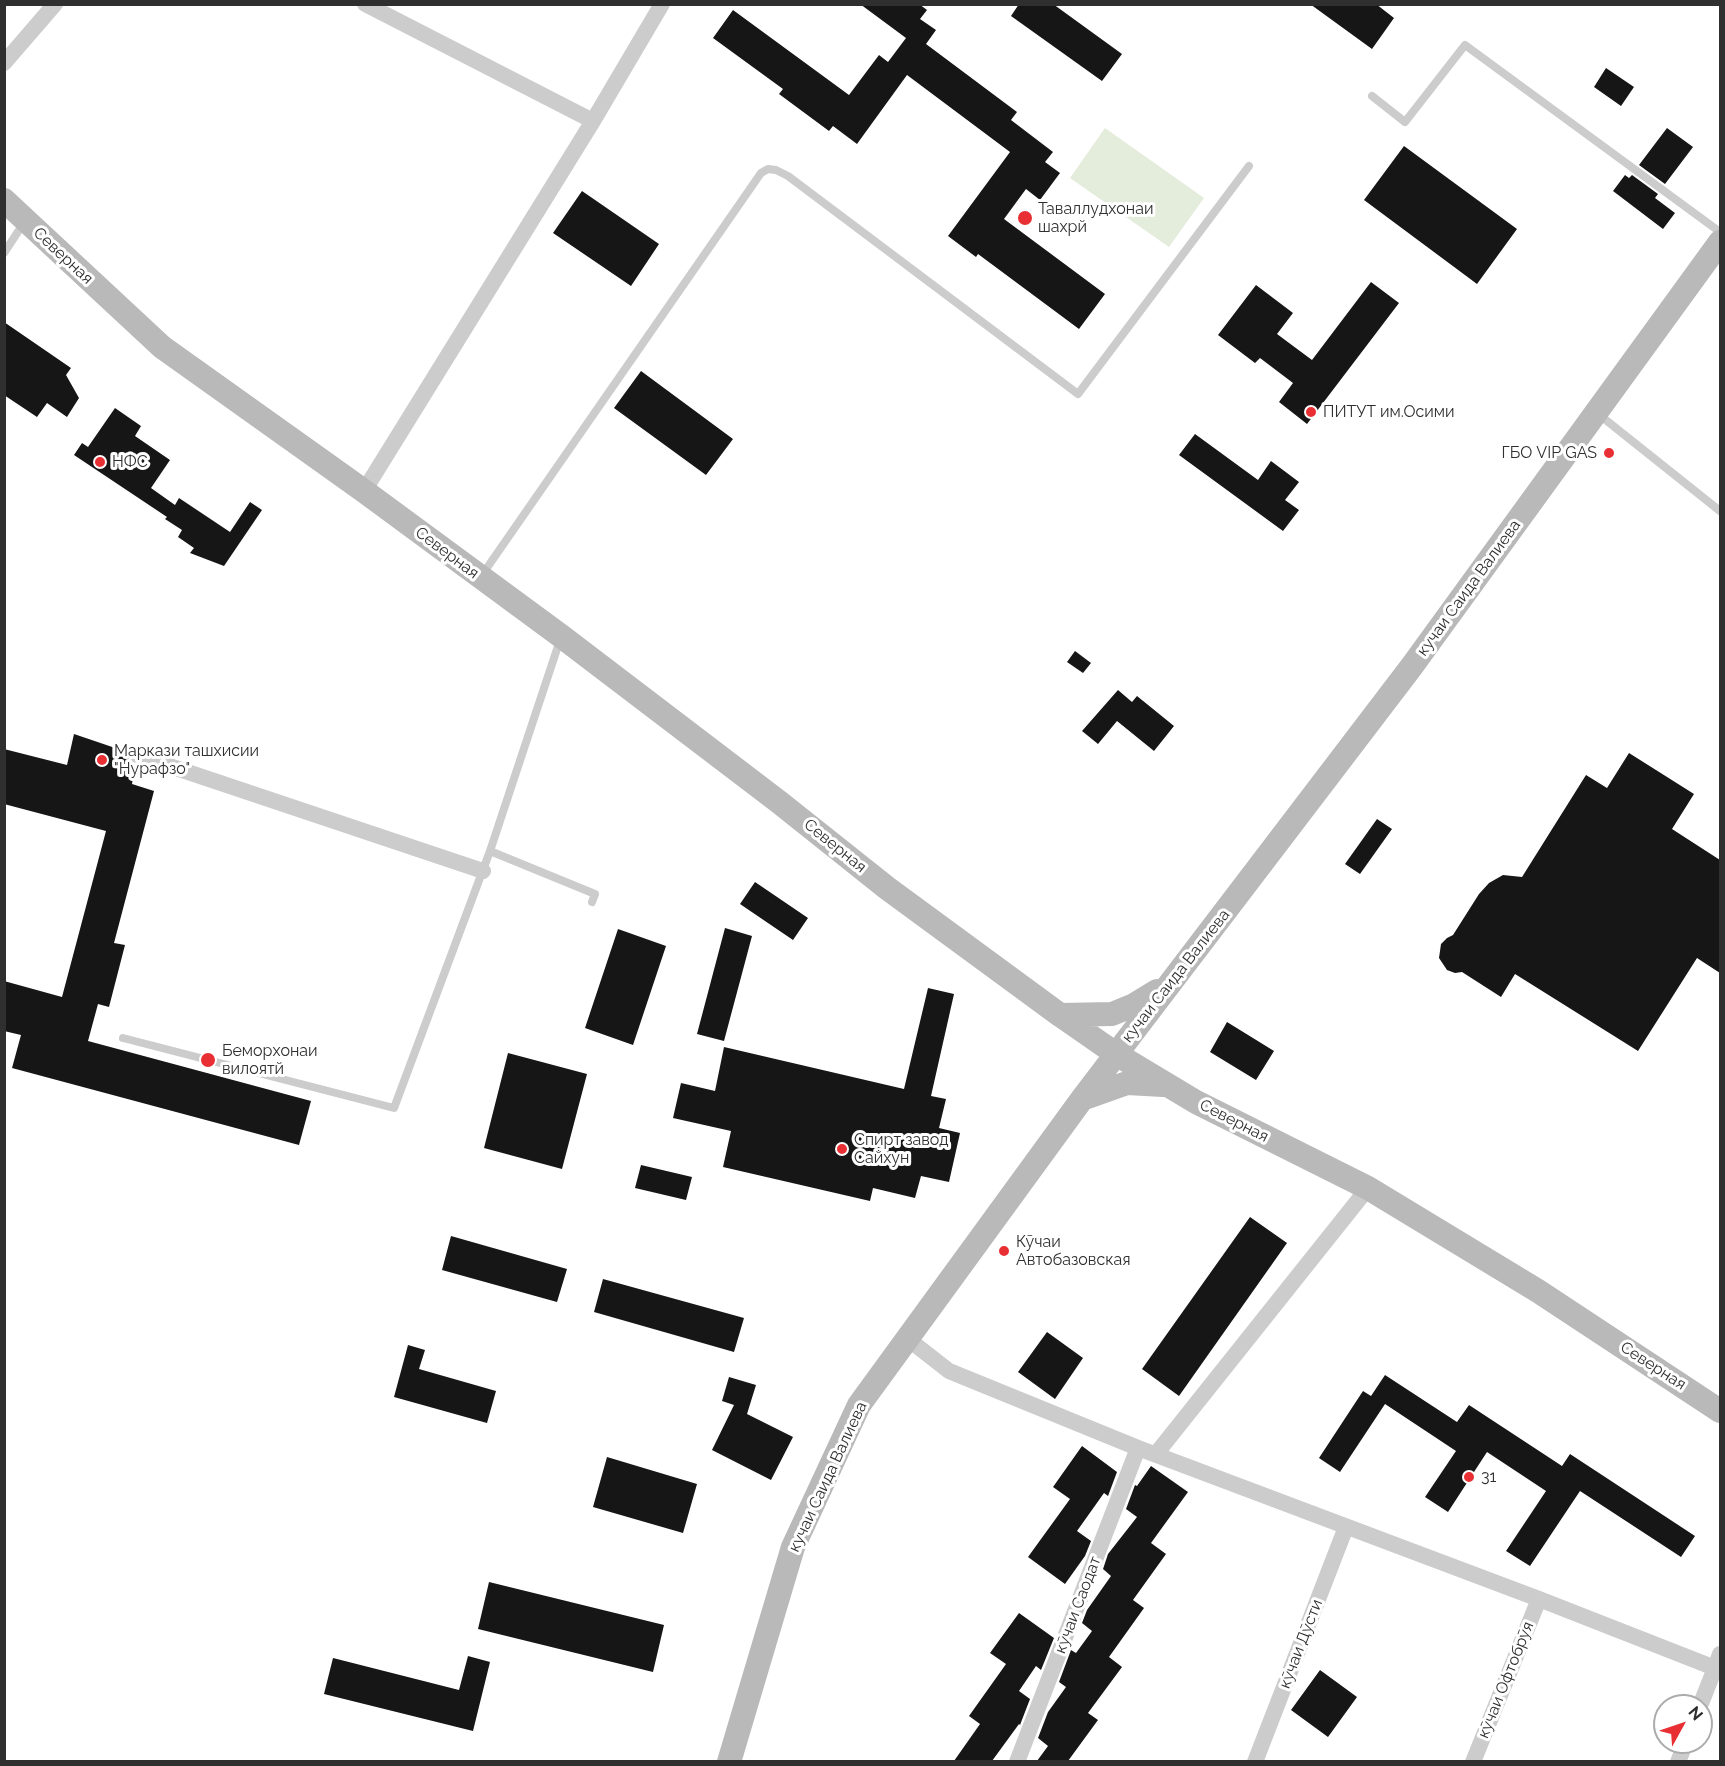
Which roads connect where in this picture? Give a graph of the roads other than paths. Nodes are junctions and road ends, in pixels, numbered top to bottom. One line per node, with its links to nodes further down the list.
1 (55, 4): 4 (street)
2 (365, 4): 6 (street)
3 (662, 4): 6 (street)
4 (4, 63)
5 (1372, 96): 10 (lane)
6 (593, 121): 14 (street)
7 (1249, 166): 16 (lane)
8 (4, 200): 9 (main road, Северная)
9 (25, 220): 12 (lane); 14 (main road, Северная)
10 (1720, 232)
11 (1720, 242): 13 (main road, кучаи Саида Валиева)
12 (4, 253)
13 (1596, 413): 15 (lane); 22 (main road, кучаи Саида Валиева)
14 (364, 491): 16 (main road, Северная)
15 (1720, 511)
16 (480, 578): 17 (main road, Северная)
17 (561, 636): 19 (lane); 23 (main road, Северная)
18 (137, 755): 20 (street)
19 (490, 851): 20 (lane); 21 (lane)
20 (483, 870): 24 (lane)
21 (592, 902)
22 (1169, 983): 23 (main road); 25 (main road, кучаи Саида Валиева)
23 (1060, 1015): 25 (main road, Северная)
24 (123, 1038)
25 (1116, 1054): 26 (main road, Северная); 27 (main road, кучаи Саида Валиева)
26 (1167, 1085): 27 (main road); 28 (main road, Северная)
27 (1082, 1099): 29 (main road, кучаи Саида Валиева)
28 (1368, 1188): 30 (main road, Северная); 32 (street)
29 (908, 1339): 31 (street); 37 (main road, кучаи Саида Валиева)
30 (1720, 1411)
31 (1138, 1448): 32 (street); 38 (street, кӯчаи Саодат)
32 (1156, 1454): 33 (street)
33 (1346, 1527): 34 (street); 39 (street, кӯчаи Дӯсти)
34 (1539, 1599): 35 (street); 40 (street, кӯчаи Офтобрӯя)
35 (1718, 1661): 36 (street)
36 (1705, 1694)
37 (729, 1761)
38 (1017, 1761)
39 (1255, 1761)
40 (1473, 1761)

